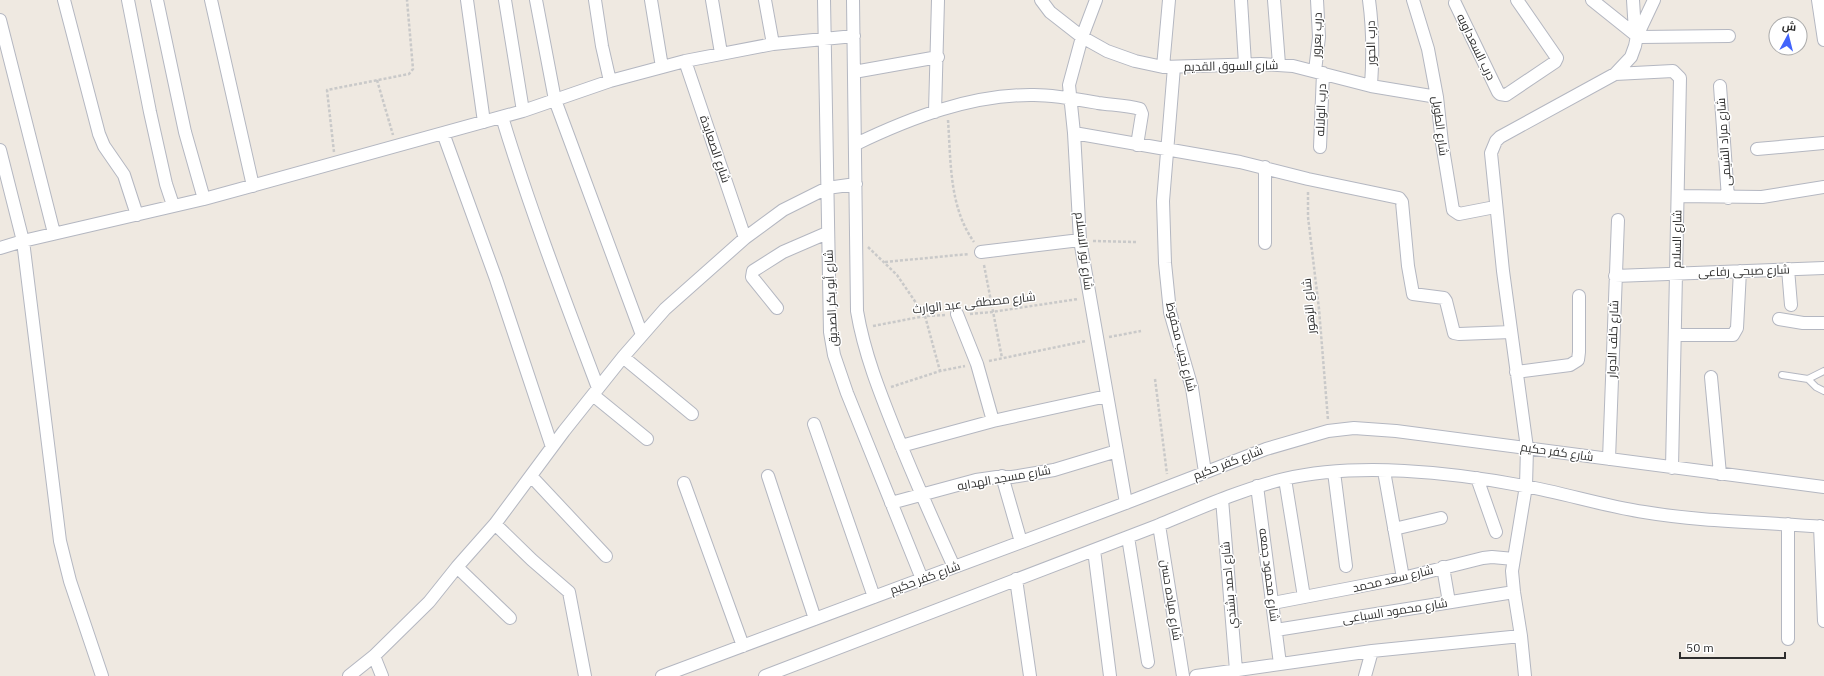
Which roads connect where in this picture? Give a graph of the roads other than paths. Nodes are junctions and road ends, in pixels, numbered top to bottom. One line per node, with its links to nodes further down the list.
1 (64, 0): 76 (street)
2 (128, 0): 74 (street)
3 (157, 0): 73 (street)
4 (211, 0): 68 (street)
5 (467, 0): 56 (street)
6 (505, 0): 53 (street)
7 (536, 0): 52 (street)
8 (594, 0): 47 (street)
9 (651, 0): 42 (street)
10 (712, 0): 37 (street)
11 (765, 0): 36 (street)
12 (824, 0): 34 (street, شارع أبو بكر الصديق)
13 (853, 0): 30 (street)
14 (938, 0): 38 (street)
15 (1041, 0): 33 (street, شارع السوق القديم)
16 (1096, 0): 33 (street, شارع نور الاسلام)
17 (1169, 0): 43 (street, شارع نجيب محفوظ)
18 (1241, 0): 40 (street)
19 (1274, 0): 41 (street)
20 (1317, 0): 45 (street, درب بعرور)
21 (1369, 0): 48 (street, درب الحور)
22 (1413, 0): 50 (street, شارع الطويل)
23 (1517, 0): 28 (street, درب السعداويه)
24 (1592, 0): 31 (street)
25 (1633, 0): 31 (street)
26 (1654, 0): 31 (street)
27 (1818, 0): 35 (street)
28 (1455, 3)
29 (0, 20): 78 (street)
30 (854, 36): 34 (street); 44 (street)
31 (1637, 36): 32 (street); 46 (street)
32 (1729, 36)
33 (1082, 37): 43 (street, شارع السوق القديم); 51 (street, شارع نور الاسلام)
34 (825, 38): 36 (street); 70 (street, شارع أبو بكر الصديق)
35 (1824, 40)
36 (773, 44): 37 (street)
37 (720, 53): 39 (street)
38 (938, 57): 44 (street); 54 (street)
39 (685, 61): 42 (street); 80 (street, شارع الصعايدة)
40 (1245, 64): 41 (street, شارع السوق القديم); 43 (street, شارع السوق القديم)
41 (1278, 64): 45 (street, شارع السوق القديم)
42 (662, 67): 47 (street)
43 (1169, 67): 63 (street, شارع نجيب محفوظ)
44 (854, 72): 60 (street)
45 (1319, 72): 48 (street, شارع السوق القديم); 62 (street, درب الولاله)
46 (1615, 74): 71 (street, شارع السلام); 75 (street)
47 (610, 81): 52 (street)
48 (1371, 86): 50 (street, شارع السوق القديم)
49 (1720, 86): 72 (street, شارع مراد الشيمى)
50 (1437, 97): 75 (street, شارع الطويل)
51 (1071, 98): 54 (street); 58 (street, شارع نور الاسلام); 61 (street)
52 (555, 100): 53 (street); 98 (street)
53 (523, 111): 55 (street)
54 (935, 112): 60 (street)
55 (502, 117): 56 (street); 107 (street)
56 (484, 122): 57 (street)
57 (443, 133): 68 (street); 114 (street)
58 (1074, 133): 61 (street); 81 (street, شارع نور الاسلام)
59 (1824, 143): 64 (street)
60 (856, 144): 67 (street)
61 (1137, 144): 63 (street)
62 (1320, 147)
63 (1168, 149): 66 (street); 120 (street, شارع نجيب محفوظ)
64 (1757, 149)
65 (0, 150): 82 (street)
66 (1265, 167): 83 (street); 97 (street)
67 (856, 184): 70 (street); 113 (street)
68 (253, 186): 73 (street)
69 (1824, 187): 72 (street)
70 (828, 188): 79 (street, شارع أبو بكر الصديق); 80 (street)
71 (1678, 196): 72 (street); 89 (street, شارع السلام)
72 (1728, 198)
73 (204, 199): 74 (street)
74 (173, 205): 76 (street)
75 (1495, 207): 97 (street)
76 (137, 215): 78 (street)
77 (1618, 220): 90 (street, شارع خلف الدوار)
78 (54, 233): 82 (street)
79 (827, 233): 93 (street); 134 (street, شارع أبو بكر الصديق)
80 (745, 238): 98 (street)
81 (1080, 240): 85 (street); 108 (street, شارع نور الاسلام)
82 (23, 241): 84 (street); 172 (street)
83 (1265, 243)
84 (0, 248)
85 (981, 252)
86 (1824, 268): 87 (street, شارع صبحى رفاعى)
87 (1788, 269): 88 (street, شارع صبحى رفاعى); 92 (street)
88 (1740, 271): 89 (street, شارع صبحى رفاعى); 99 (street)
89 (1676, 274): 90 (street, شارع صبحى رفاعى); 99 (street, شارع السلام)
90 (1616, 276): 117 (street, شارع خلف الدوار)
91 (1579, 296): 102 (street)
92 (1791, 306)
93 (777, 308)
94 (957, 314): 110 (street)
95 (1779, 319): 96 (street)
96 (1824, 323)
97 (1511, 332): 102 (street)
98 (642, 335): 100 (street)
99 (1675, 335): 118 (street, شارع السلام)
100 (623, 357): 107 (street); 109 (street)
101 (1824, 371): 105 (lane)
102 (1516, 372): 115 (street)
103 (1782, 375): 105 (lane)
104 (1711, 376): 122 (street)
105 (1808, 379): 106 (lane)
106 (1824, 391)
107 (596, 392): 112 (street); 114 (street)
108 (1107, 396): 110 (street); 116 (street, شارع نور الاسلام)
109 (692, 414)
110 (993, 421): 113 (street)
111 (814, 424): 156 (street)
112 (647, 440)
113 (901, 446): 132 (street)
114 (552, 447): 123 (street)
115 (1527, 448): 117 (street, شارع كفر حكيم); 120 (street, شارع كفر حكيم); 130 (street)
116 (1117, 451): 125 (street, شارع مسجد الهدايه); 135 (street, شارع نور الاسلام)
117 (1609, 459): 118 (street, شارع كفر حكيم)
118 (1672, 468): 122 (street, شارع كفر حكيم)
119 (1384, 471): 121 (street); 126 (street); 141 (street)
120 (1205, 472): 135 (street, شارع كفر حكيم)
121 (1334, 472): 127 (street); 148 (street)
122 (1720, 474): 131 (street, شارع كفر حكيم)
123 (531, 476): 137 (street); 146 (street)
124 (768, 476): 161 (street)
125 (1002, 476): 132 (street, شارع مسجد الهدايه); 144 (street)
126 (1477, 478): 130 (street); 142 (street)
127 (1285, 479): 129 (street); 157 (street)
128 (684, 483): 166 (street)
129 (1257, 486): 133 (street); 159 (street, شارع محمود جمعه)
130 (1526, 486): 138 (street); 147 (street)
131 (1824, 487)
132 (921, 495): 134 (street, شارع مسجد الهدايه); 150 (street)
133 (1222, 499): 139 (street); 171 (street, شارع احمد بشندي)
134 (891, 503): 153 (street, شارع أبو بكر الصديق)
135 (1126, 503): 144 (street, شارع كفر حكيم)
136 (1441, 518): 141 (street)
137 (495, 524): 149 (street); 175 (street)
138 (1788, 524): 140 (street); 165 (street)
139 (1159, 525): 143 (street); 180 (street, شارع مياده حسن)
140 (1822, 527): 162 (street)
141 (1394, 529): 152 (street)
142 (1496, 532)
143 (1128, 537): 145 (street); 169 (street)
144 (1021, 542): 150 (street, شارع كفر حكيم)
145 (1094, 550): 154 (street); 179 (street)
146 (606, 556)
147 (1514, 559): 151 (street, شارع سعد محمد); 155 (street)
148 (1346, 566)
149 (457, 567): 160 (street); 168 (street)
150 (954, 567): 153 (street, شارع كفر حكيم)
151 (1443, 567): 152 (street, شارع سعد محمد); 158 (street)
152 (1403, 578): 157 (street, شارع سعد محمد)
153 (922, 579): 156 (street, شارع كفر حكيم)
154 (1016, 579): 177 (street); 178 (street)
155 (1514, 592): 158 (street, شارع محمود السباعى); 164 (street)
156 (874, 597): 161 (street, شارع كفر حكيم)
157 (1304, 597): 159 (street, شارع سعد محمد)
158 (1449, 602): 163 (street, شارع محمود السباعى)
159 (1273, 603): 163 (street, شارع محمود جمعه)
160 (510, 618)
161 (815, 619): 166 (street, شارع كفر حكيم)
162 (1824, 621)
163 (1276, 630): 170 (street, شارع محمود جمعه)
164 (1522, 636): 167 (street); 183 (street)
165 (1788, 639)
166 (743, 646): 176 (street, شارع كفر حكيم)
167 (1372, 651): 170 (street); 182 (street)
168 (374, 656): 173 (street); 174 (street)
169 (1148, 662)
170 (1280, 664): 171 (street)
171 (1236, 670): 181 (street)
172 (102, 676)
173 (349, 676)
174 (382, 676)
175 (585, 676)
176 (662, 676)
177 (765, 676)
178 (1030, 676)
179 (1110, 676)
180 (1183, 676)
181 (1196, 676)
182 (1365, 676)
183 (1525, 676)

